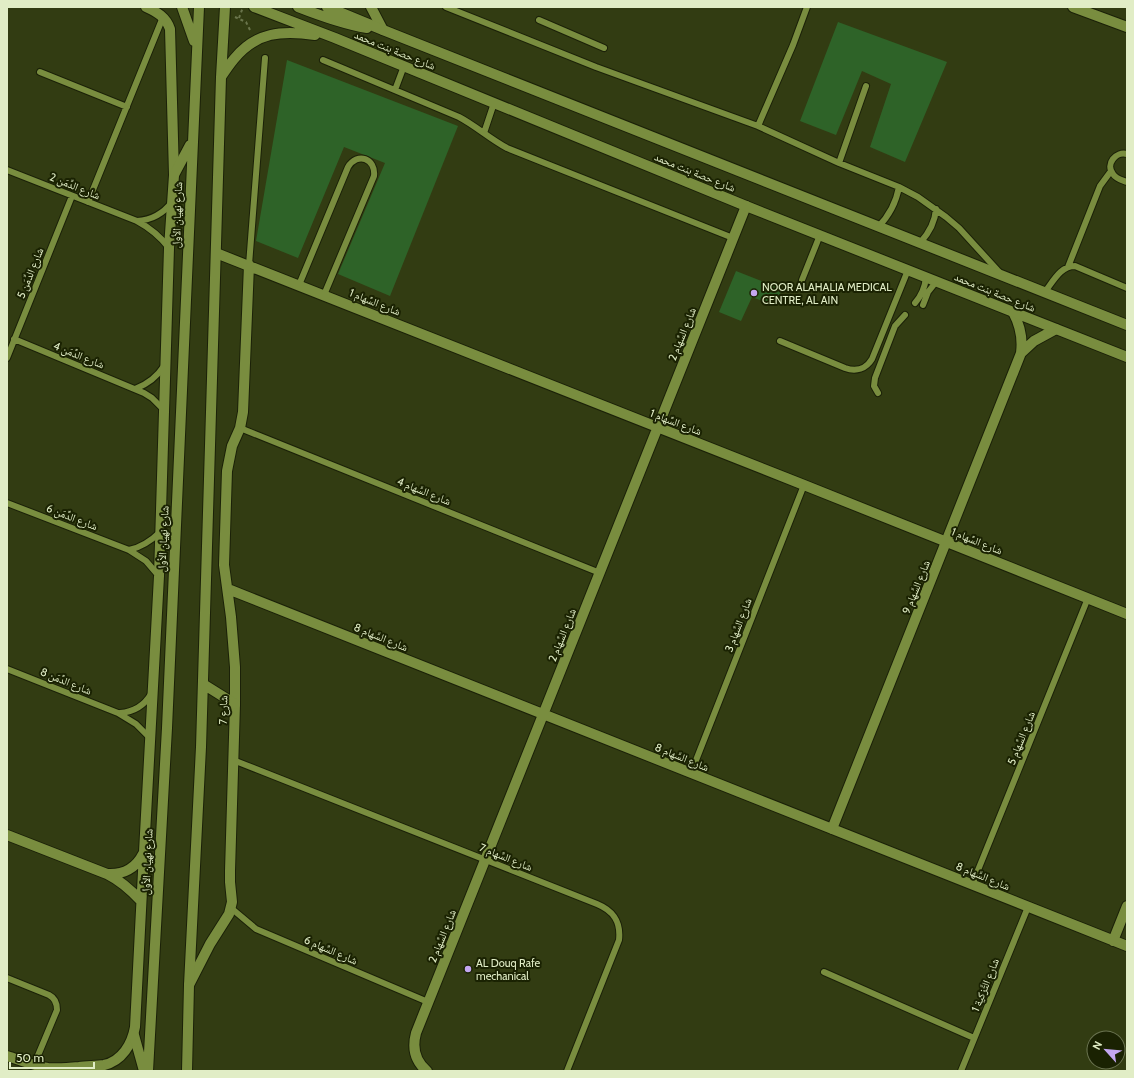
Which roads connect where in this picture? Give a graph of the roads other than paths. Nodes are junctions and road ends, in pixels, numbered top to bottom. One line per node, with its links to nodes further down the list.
1 (146, 7): 12 (street)
2 (182, 7): 17 (street)
3 (199, 7): 17 (street, شارع نهيان الأول)
4 (254, 7): 16 (street, شارع حصة بنت محمد)
5 (298, 7): 15 (street)
6 (328, 7): 15 (street, شارع حصة بنت محمد)
7 (371, 7): 15 (street)
8 (446, 7): 28 (lane)
9 (807, 7): 28 (lane)
10 (1073, 7): 14 (street)
11 (224, 10): 23 (street)
12 (163, 16): 27 (lane); 35 (street)
13 (539, 20): 18 (lane)
14 (1127, 27)
15 (383, 30): 44 (street, شارع حصة بنت محمد)
16 (335, 38): 21 (street, شارع حصة بنت محمد); 23 (street)
17 (196, 46): 30 (street, شارع نهيان الأول)
18 (604, 48)
19 (265, 58): 50 (lane)
20 (323, 60): 25 (lane)
21 (404, 66): 25 (lane); 26 (street, شارع حصة بنت محمد)
22 (40, 72): 27 (lane)
23 (221, 77): 49 (street)
24 (866, 86): 32 (lane)
25 (395, 90): 29 (lane)
26 (494, 103): 29 (lane); 41 (street, شارع حصة بنت محمد)
27 (127, 107): 40 (lane)
28 (758, 126): 32 (lane)
29 (484, 133): 46 (lane)
30 (192, 142): 35 (street); 118 (street, شارع نهيان الأول)
31 (1127, 154): 34 (lane)
32 (839, 163): 37 (lane)
33 (7, 170): 38 (lane, شارع الدِّمَن 2)
34 (1111, 170): 36 (lane); 51 (lane)
35 (174, 175): 39 (street)
36 (1127, 182)
37 (899, 187): 42 (lane); 44 (lane)
38 (72, 196): 40 (lane, شارع الدِّمَن 2); 67 (lane, شارع الدِّمَن 5)
39 (172, 201): 43 (lane); 48 (street)
40 (88, 202): 43 (lane, شارع الدِّمَن 2)
41 (746, 206): 45 (street, شارع حصة بنت محمد); 46 (street, شارع السِّهام 2)
42 (936, 209): 47 (lane); 54 (lane)
43 (137, 221): 48 (lane, شارع الدِّمَن 2)
44 (878, 227): 47 (street, شارع حصة بنت محمد)
45 (820, 235): 52 (street, شارع حصة بنت محمد); 55 (lane)
46 (734, 238): 77 (street, شارع السِّهام 2)
47 (920, 243): 54 (street, شارع حصة بنت محمد)
48 (169, 248): 72 (street)
49 (216, 253): 50 (street, شارع السِّهام 1); 89 (street)
50 (249, 265): 57 (street, شارع السِّهام 1); 76 (street, شارع 7)
51 (1068, 267): 58 (lane); 59 (lane)
52 (908, 270): 53 (street, شارع حصة بنت محمد); 68 (lane)
53 (926, 277): 56 (street, شارع حصة بنت محمد); 61 (lane)
54 (1004, 277): 59 (street, شارع حصة بنت محمد)
55 (802, 280)
56 (936, 282): 62 (lane); 63 (street, شارع حصة بنت محمد)
57 (299, 285): 60 (street, شارع السِّهام 1); 60 (lane)
58 (1127, 288)
59 (1044, 293): 65 (street, شارع حصة بنت محمد)
60 (324, 295): 77 (street, شارع السِّهام 1)
61 (915, 303)
62 (923, 305)
63 (1013, 312): 66 (street, شارع حصة بنت محمد); 69 (street, شارع السِّهام 9)
64 (905, 315): 74 (lane)
65 (1127, 325)
66 (1056, 329): 69 (street, شارع السِّهام 9); 70 (street, شارع حصة بنت محمد)
67 (14, 339): 71 (lane, شارع الدِّمَن 5); 73 (lane, شارع الدِّمَن 4)
68 (780, 341)
69 (1021, 353): 81 (street, شارع السِّهام 9)
70 (1127, 357)
71 (7, 358)
72 (166, 363): 73 (lane); 75 (street)
73 (135, 389): 75 (lane, شارع الدِّمَن 4)
74 (878, 393)
75 (165, 411): 80 (street)
76 (240, 428): 83 (lane, شارع السِّهام 4); 85 (street, شارع 7)
77 (658, 428): 78 (street, شارع السِّهام 1); 83 (street, شارع السِّهام 2)
78 (804, 484): 81 (street, شارع السِّهام 1); 96 (lane, شارع السِّهام 3)
79 (7, 503): 82 (lane, شارع الدِّمَن 6)
80 (160, 532): 82 (lane); 84 (street)
81 (946, 542): 86 (street, شارع السِّهام 1); 97 (street, شارع السِّهام 9)
82 (129, 550): 84 (lane, شارع الدِّمَن 6)
83 (600, 573): 93 (street, شارع السِّهام 2)
84 (159, 576): 90 (street)
85 (228, 589): 91 (street, شارع 7); 93 (street, شارع السِّهام 8)
86 (1088, 598): 87 (street, شارع السِّهام 1); 102 (lane, شارع السِّهام 5)
87 (1127, 614)
88 (7, 669): 92 (lane, شارع الدِّمَن 8)
89 (203, 684): 91 (street); 111 (street)
90 (153, 690): 92 (lane); 94 (street)
91 (235, 704): 95 (street, شارع 7)
92 (118, 713): 94 (lane, شارع الدِّمَن 8)
93 (544, 714): 96 (street, شارع السِّهام 8); 100 (street, شارع السِّهام 2)
94 (150, 738): 99 (street)
95 (233, 760): 100 (lane, شارع السِّهام 7); 106 (street, شارع 7)
96 (691, 773): 97 (street, شارع السِّهام 8)
97 (832, 829): 102 (street, شارع السِّهام 8)
98 (7, 835): 101 (street)
99 (144, 852): 101 (street); 103 (street)
100 (486, 859): 112 (street, شارع السِّهام 2); 121 (lane, شارع السِّهام 7)
101 (107, 874): 103 (street)
102 (972, 885): 105 (street, شارع السِّهام 8)
103 (141, 901): 113 (street)
104 (1127, 906): 107 (street)
105 (1028, 907): 107 (street, شارع السِّهام 8); 114 (lane, شارع التَّزكية 1)
106 (231, 908): 111 (street, شارع 7); 112 (lane, شارع السِّهام 6)
107 (1114, 941): 108 (street, شارع السِّهام 8)
108 (1127, 946)
109 (824, 972): 114 (lane)
110 (7, 978): 116 (lane)
111 (189, 985): 119 (street)
112 (428, 1002): 120 (street, شارع السِّهام 2)
113 (134, 1035): 116 (street); 117 (street)
114 (974, 1038): 122 (lane, شارع التَّزكية 1)
115 (7, 1056): 116 (street)
116 (34, 1065)
117 (144, 1071)
118 (148, 1071)
119 (186, 1071)
120 (427, 1071)
121 (567, 1071)
122 (961, 1071)

